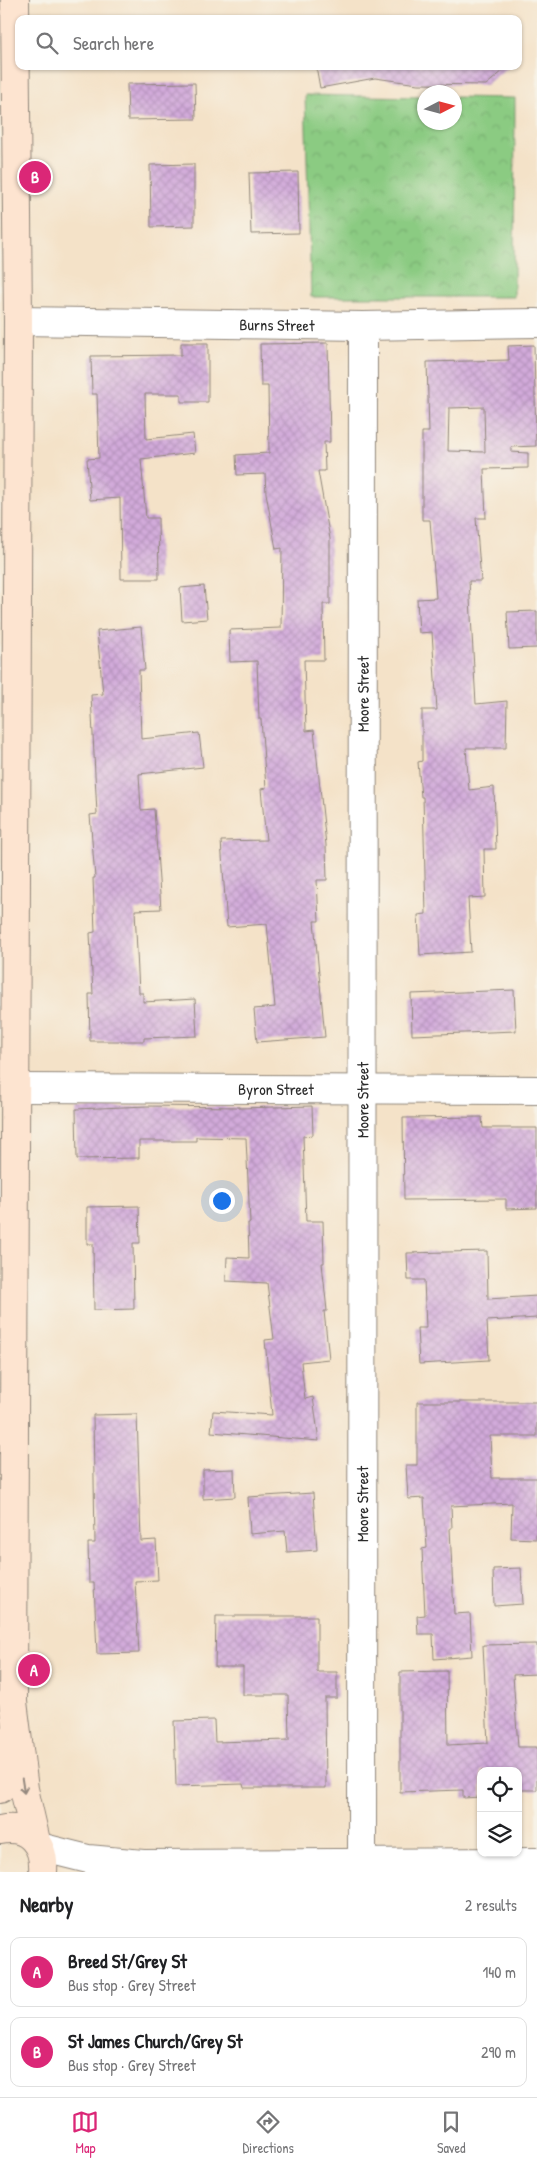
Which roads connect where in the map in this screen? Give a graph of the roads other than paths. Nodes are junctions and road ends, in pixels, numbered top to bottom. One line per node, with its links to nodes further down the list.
1 (16, 0): 2 (main road)
2 (16, 15)
3 (17, 70): 4 (main road)
4 (18, 321): 6 (street, Burns Street); 7 (main road)
5 (537, 323): 6 (street, Burns Street)
6 (364, 326): 9 (street, Moore Street)
7 (9, 584): 8 (main road)
8 (16, 1088): 9 (street, Byron Street); 11 (main road)
9 (362, 1088): 10 (street, Byron Street); 17 (street, Moore Street)
10 (537, 1090)
11 (13, 1702): 12 (main road); 14 (main road, one-way to 14)
12 (0, 1789)
13 (0, 1830): 14 (main road)
14 (39, 1853): 16 (street)
15 (537, 1862): 17 (street)
16 (143, 1864): 17 (street); 18 (street)
17 (362, 1867)
18 (102, 1872)

